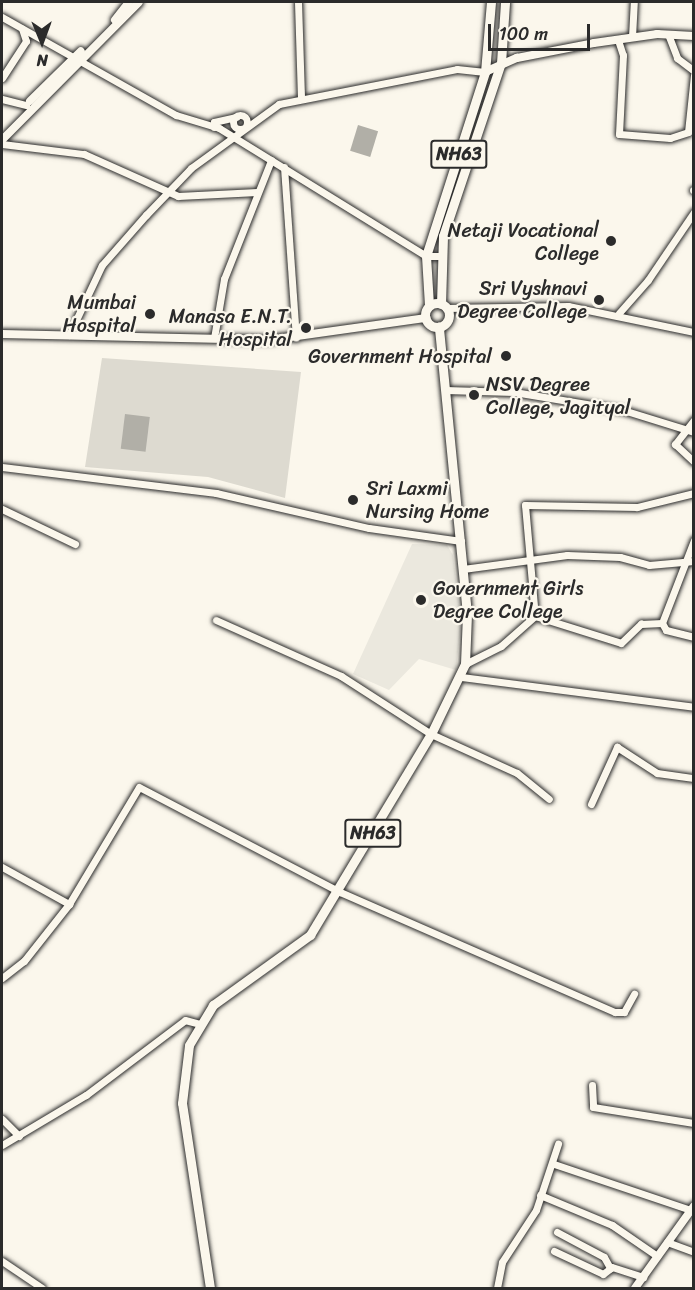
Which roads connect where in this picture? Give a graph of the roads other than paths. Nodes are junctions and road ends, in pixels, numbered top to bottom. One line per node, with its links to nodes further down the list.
1 (129, 2): 13 (main road)
2 (139, 2): 13 (main road)
3 (298, 2): 19 (street)
4 (490, 2): 15 (highway, NH63)
5 (505, 2): 14 (highway, NH63)
6 (634, 2): 11 (street)
7 (2, 17): 8 (street)
8 (22, 28): 13 (street); 17 (street)
9 (668, 34): 10 (main road); 11 (main road); 16 (street)
10 (693, 36)
11 (632, 38): 12 (main road)
12 (618, 40): 14 (main road); 16 (street)
13 (78, 57): 20 (main road); 21 (street); 25 (main road)
14 (500, 66): 15 (main road); 32 (highway, NH63)
15 (485, 72): 19 (street); 31 (highway, NH63)
16 (693, 73)
17 (2, 78)
18 (2, 99): 20 (street)
19 (301, 99): 22 (street)
20 (26, 105): 23 (main road)
21 (214, 127): 22 (street); 24 (street)
22 (243, 131): 24 (street)
23 (2, 132)
24 (230, 136): 26 (street); 28 (street)
25 (2, 142): 28 (street)
26 (271, 160): 27 (street); 29 (street)
27 (284, 167): 31 (street); 42 (street)
28 (168, 192): 29 (street); 40 (street)
29 (258, 192): 41 (street)
30 (693, 212): 35 (street)
31 (426, 256): 32 (street); 33 (highway, NH63)
32 (440, 256): 34 (highway, NH63)
33 (429, 304): 34 (highway); 36 (highway, NH63)
34 (443, 306): 35 (street); 37 (highway, NH63)
35 (619, 313): 38 (street)
36 (426, 318): 37 (highway); 42 (main road)
37 (439, 326): 43 (highway, NH63)
38 (693, 332)
39 (2, 334): 40 (main road)
40 (69, 334): 41 (main road)
41 (214, 338): 42 (main road)
42 (296, 338)
43 (445, 390): 45 (street); 51 (highway, NH63)
44 (693, 420): 45 (street)
45 (690, 431): 46 (street)
46 (693, 462)
47 (2, 467): 51 (street)
48 (693, 493): 53 (street)
49 (2, 509): 52 (street)
50 (693, 540): 54 (street)
51 (461, 541): 55 (highway, NH63)
52 (75, 544)
53 (530, 559): 54 (street); 55 (street); 56 (street)
54 (691, 560): 58 (street)
55 (463, 569): 60 (highway, NH63)
56 (535, 616): 58 (street); 60 (street)
57 (216, 620): 63 (street)
58 (662, 623): 59 (street)
59 (693, 637)
60 (465, 664): 61 (highway, NH63)
61 (461, 677): 62 (street); 63 (highway, NH63)
62 (693, 706)
63 (431, 734): 65 (street); 68 (highway, NH63)
64 (693, 778): 66 (street)
65 (549, 799)
66 (591, 804)
67 (2, 867): 69 (street)
68 (340, 892): 69 (street); 71 (street); 72 (highway, NH63)
69 (69, 904): 70 (street)
70 (2, 978)
71 (634, 994)
72 (200, 1024): 76 (street); 91 (highway, NH63)
73 (592, 1085): 75 (street)
74 (2, 1119): 76 (street)
75 (693, 1123)
76 (19, 1136): 78 (street)
77 (558, 1144): 79 (street)
78 (2, 1145)
79 (554, 1164): 80 (street); 81 (street)
80 (540, 1195): 86 (street); 92 (street)
81 (691, 1212): 83 (main road)
82 (557, 1232): 88 (street)
83 (667, 1242): 85 (street); 86 (main road)
84 (554, 1251): 88 (street)
85 (693, 1252)
86 (657, 1256): 89 (main road)
87 (2, 1261): 90 (street)
88 (610, 1268): 89 (street)
89 (643, 1277): 93 (main road)
90 (42, 1288)
91 (210, 1288)
92 (496, 1288)
93 (635, 1288)

